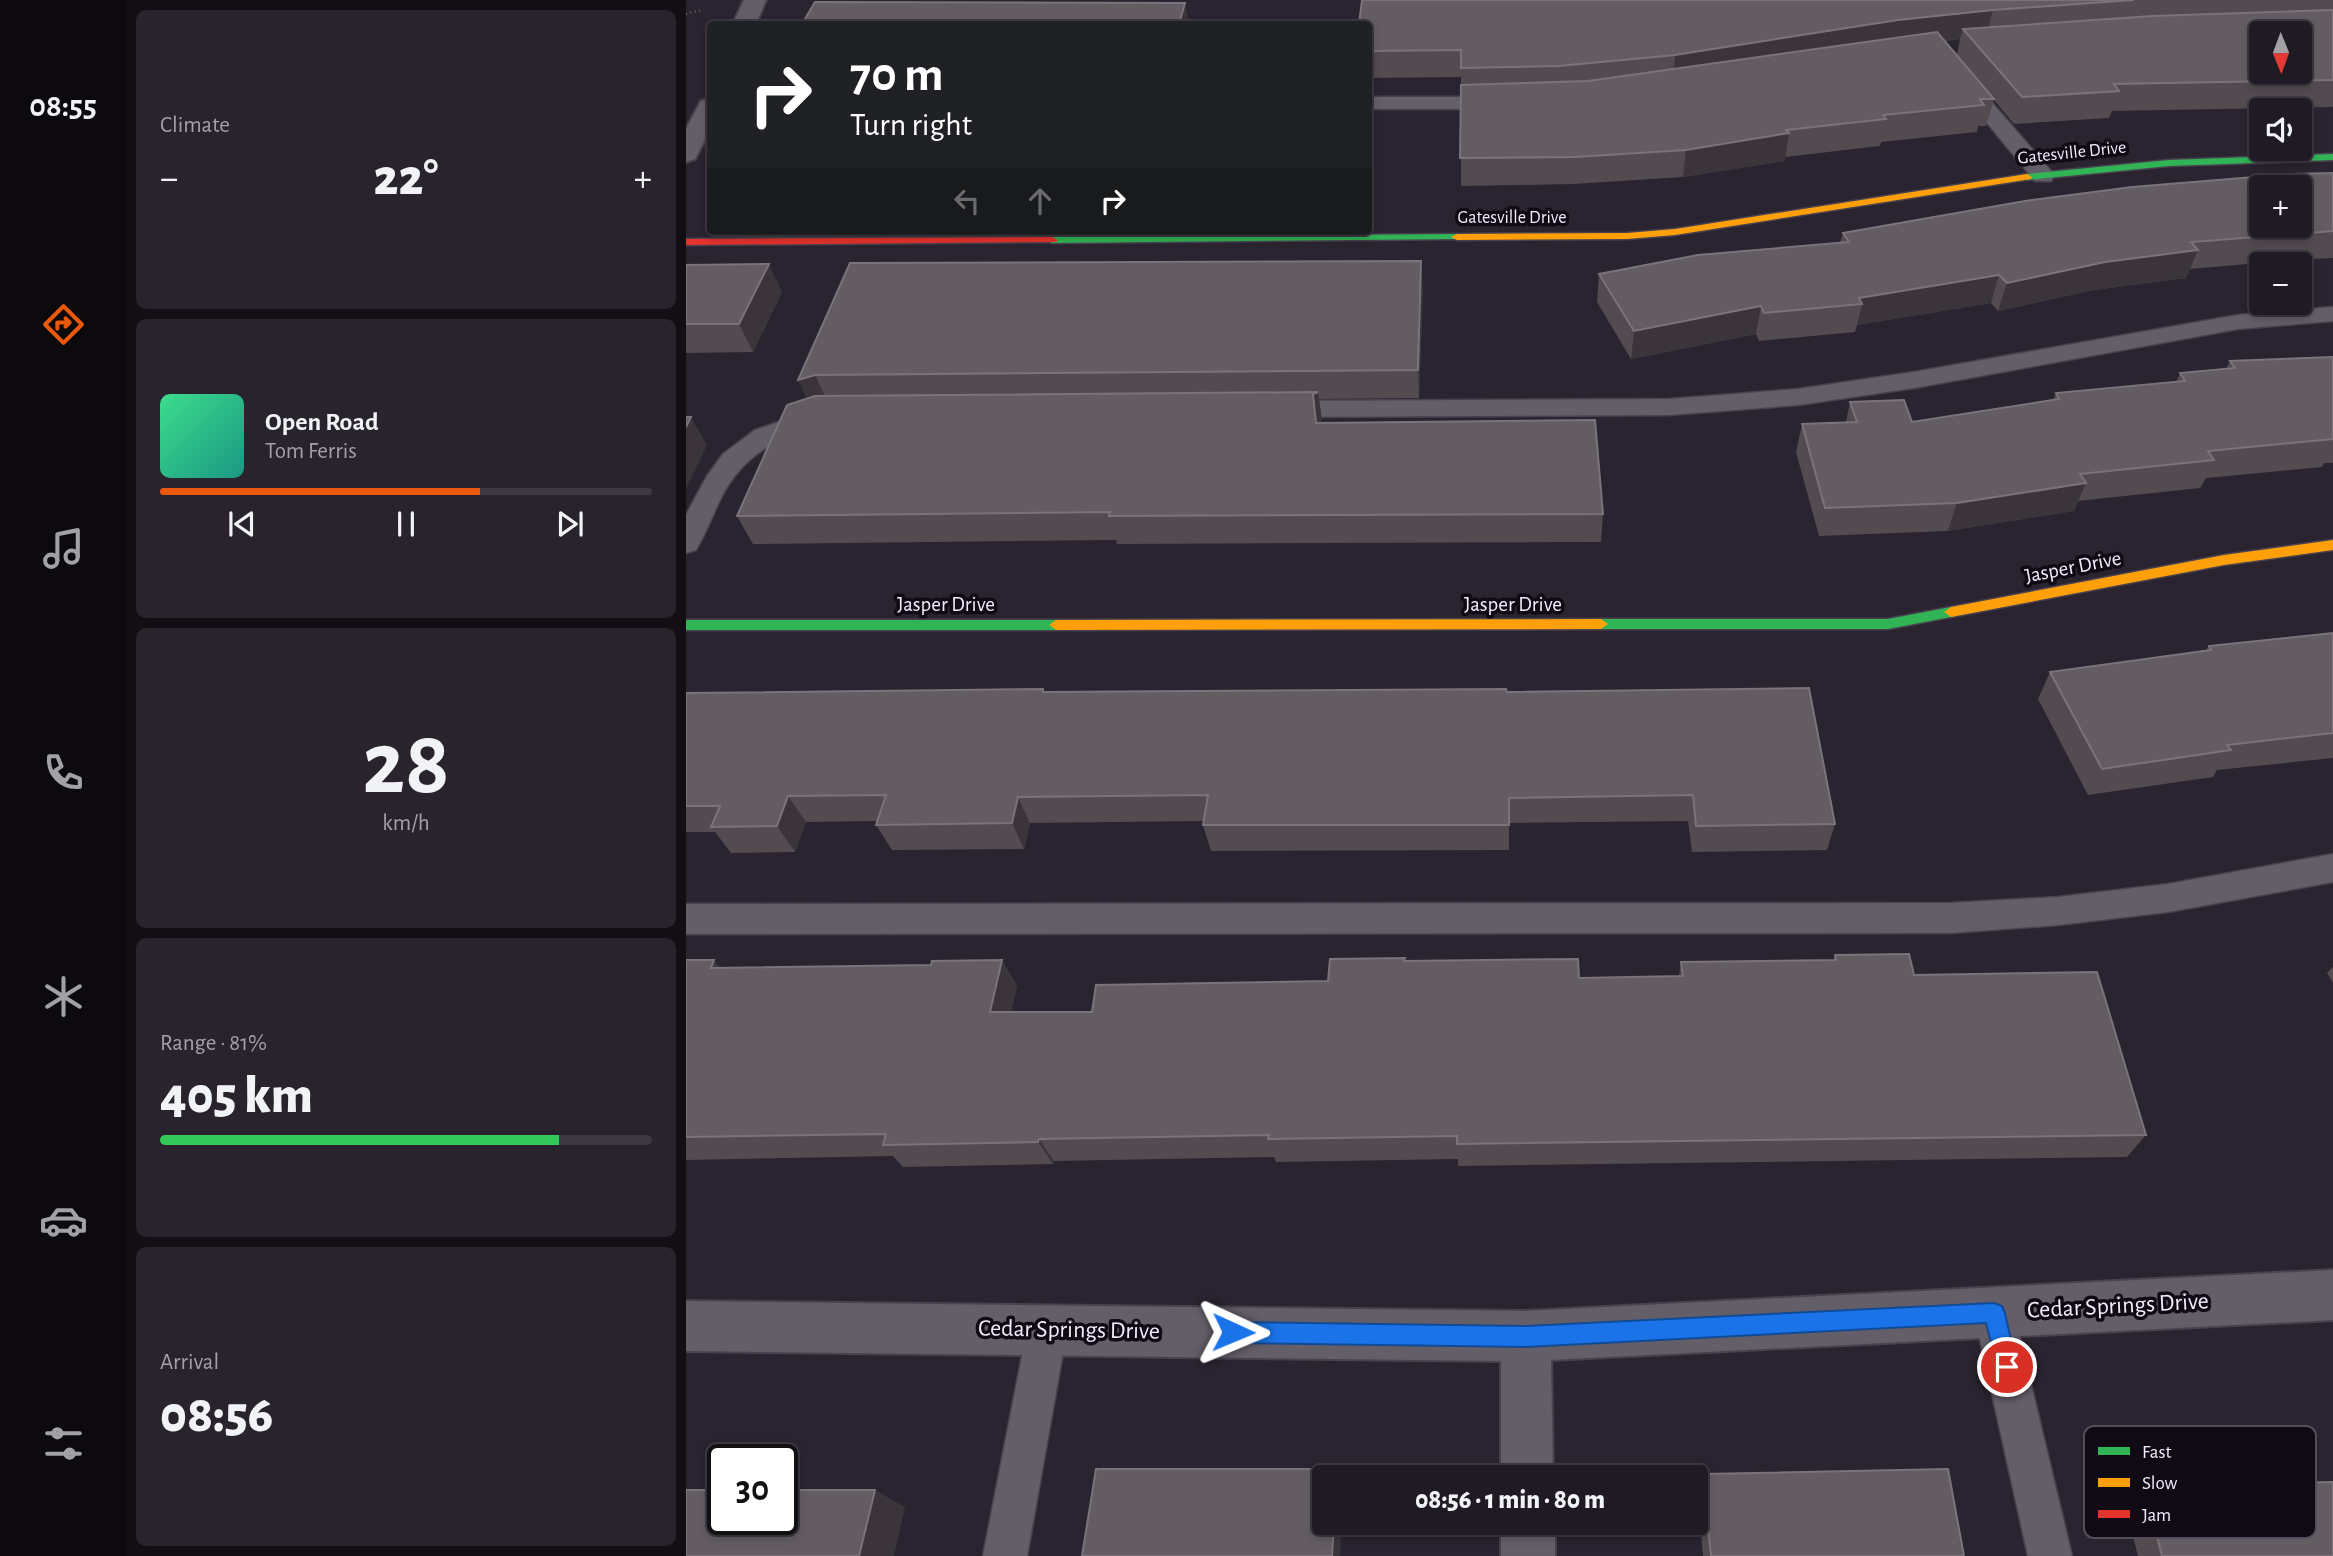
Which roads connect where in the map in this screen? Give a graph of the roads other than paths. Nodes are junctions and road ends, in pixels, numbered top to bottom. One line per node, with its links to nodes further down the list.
1 (755, 0): 2 (street)
2 (746, 21)
3 (1946, 60): 9 (lane)
4 (1372, 103): 5 (lane)
5 (1519, 103)
6 (707, 112): 7 (street)
7 (686, 153)
8 (2333, 157): 9 (street, Gatesville Drive)
9 (2043, 176): 10 (street, Gatesville Drive)
10 (832, 237): 11 (street, Gatesville Drive)
11 (686, 242)
12 (2333, 314): 13 (lane)
13 (1254, 409)
14 (841, 413): 15 (lane)
15 (686, 543)
16 (2333, 545): 17 (street, Jasper Drive)
17 (686, 625)
18 (2333, 868): 19 (lane)
19 (686, 919)
20 (2333, 1295): 21 (street, Cedar Springs Drive)
21 (1994, 1313): 24 (street, Cedar Springs Drive); 29 (lane)
22 (686, 1326): 23 (street, Cedar Springs Drive)
23 (1047, 1330): 24 (street, Cedar Springs Drive); 27 (lane)
24 (1526, 1336): 25 (street)
25 (1527, 1465)
26 (1528, 1535): 28 (street)
27 (1005, 1556)
28 (1528, 1556)
29 (2050, 1556)

